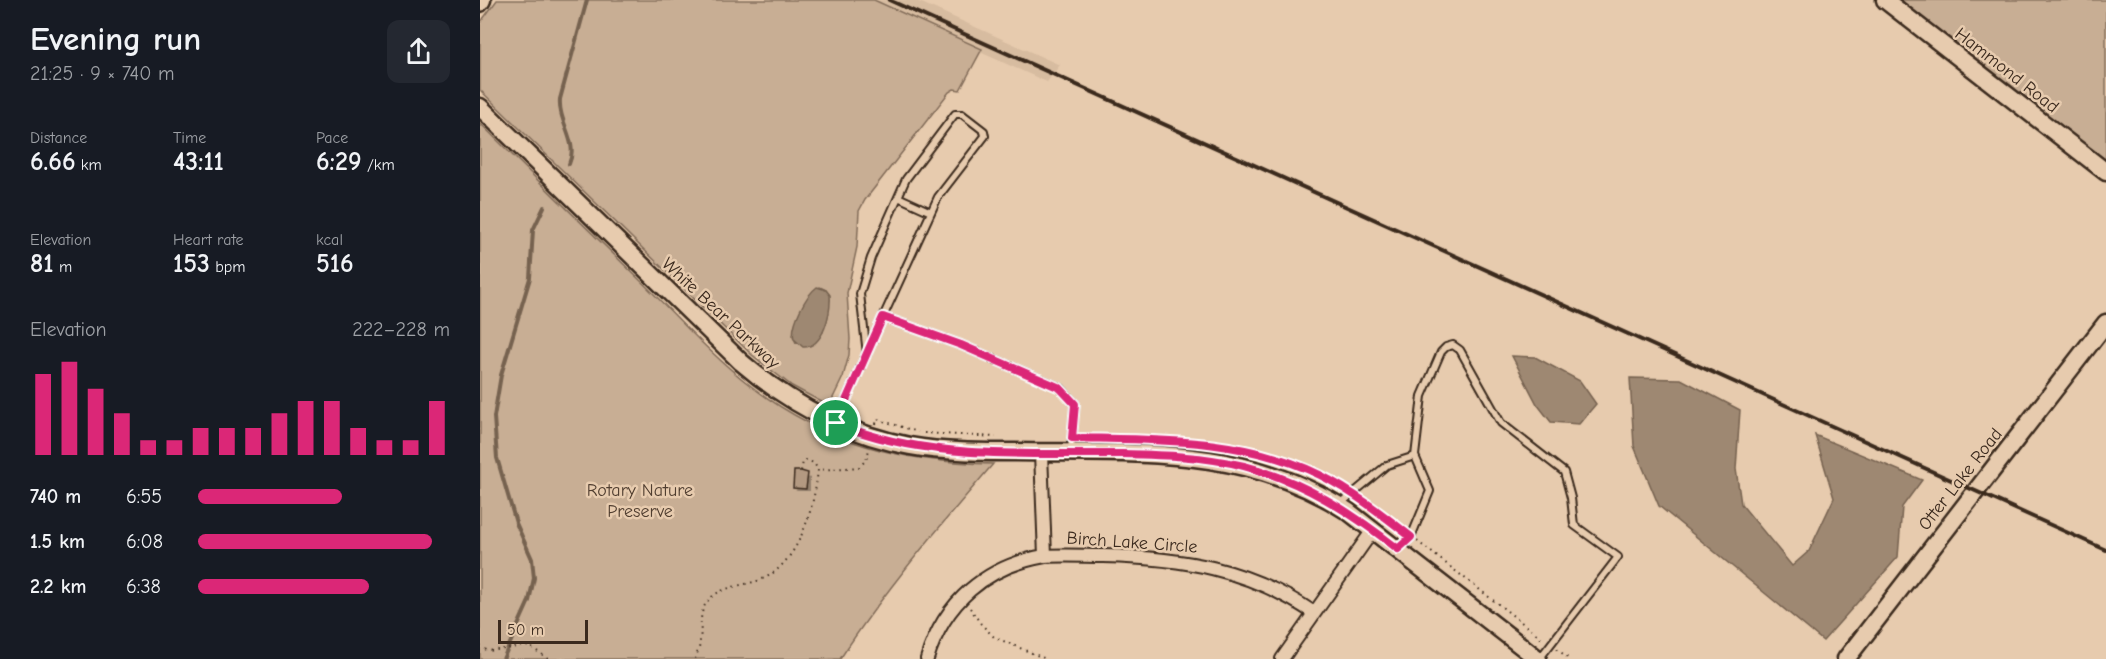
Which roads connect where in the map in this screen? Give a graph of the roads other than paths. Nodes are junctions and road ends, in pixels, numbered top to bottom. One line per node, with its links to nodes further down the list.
1 (1885, 0): 3 (street, Hammond Road)
2 (480, 107): 9 (street, White Bear Parkway)
3 (2106, 172)
4 (898, 197): 5 (lane); 5 (lane); 8 (lane)
5 (931, 212): 6 (lane)
6 (883, 317): 8 (lane); 11 (lane)
7 (2106, 323): 21 (street, Otter Lake Road)
8 (867, 354): 9 (lane)
9 (836, 423): 10 (street, White Bear Parkway)
10 (1041, 453): 11 (street, White Bear Parkway); 16 (street, Birch Lake Circle)
11 (1070, 453): 13 (street, White Bear Parkway)
12 (1416, 456): 13 (lane); 15 (lane); 20 (lane)
13 (1345, 500): 14 (street, White Bear Parkway)
14 (1373, 530): 15 (street, White Bear Parkway); 17 (street)
15 (1398, 549): 20 (street, White Bear Parkway)
16 (1045, 556): 17 (street, Birch Lake Circle); 18 (street, Birch Lake Circle)
17 (1314, 614): 19 (street)
18 (927, 659)
19 (1282, 659)
20 (1539, 659)
21 (1846, 659)

